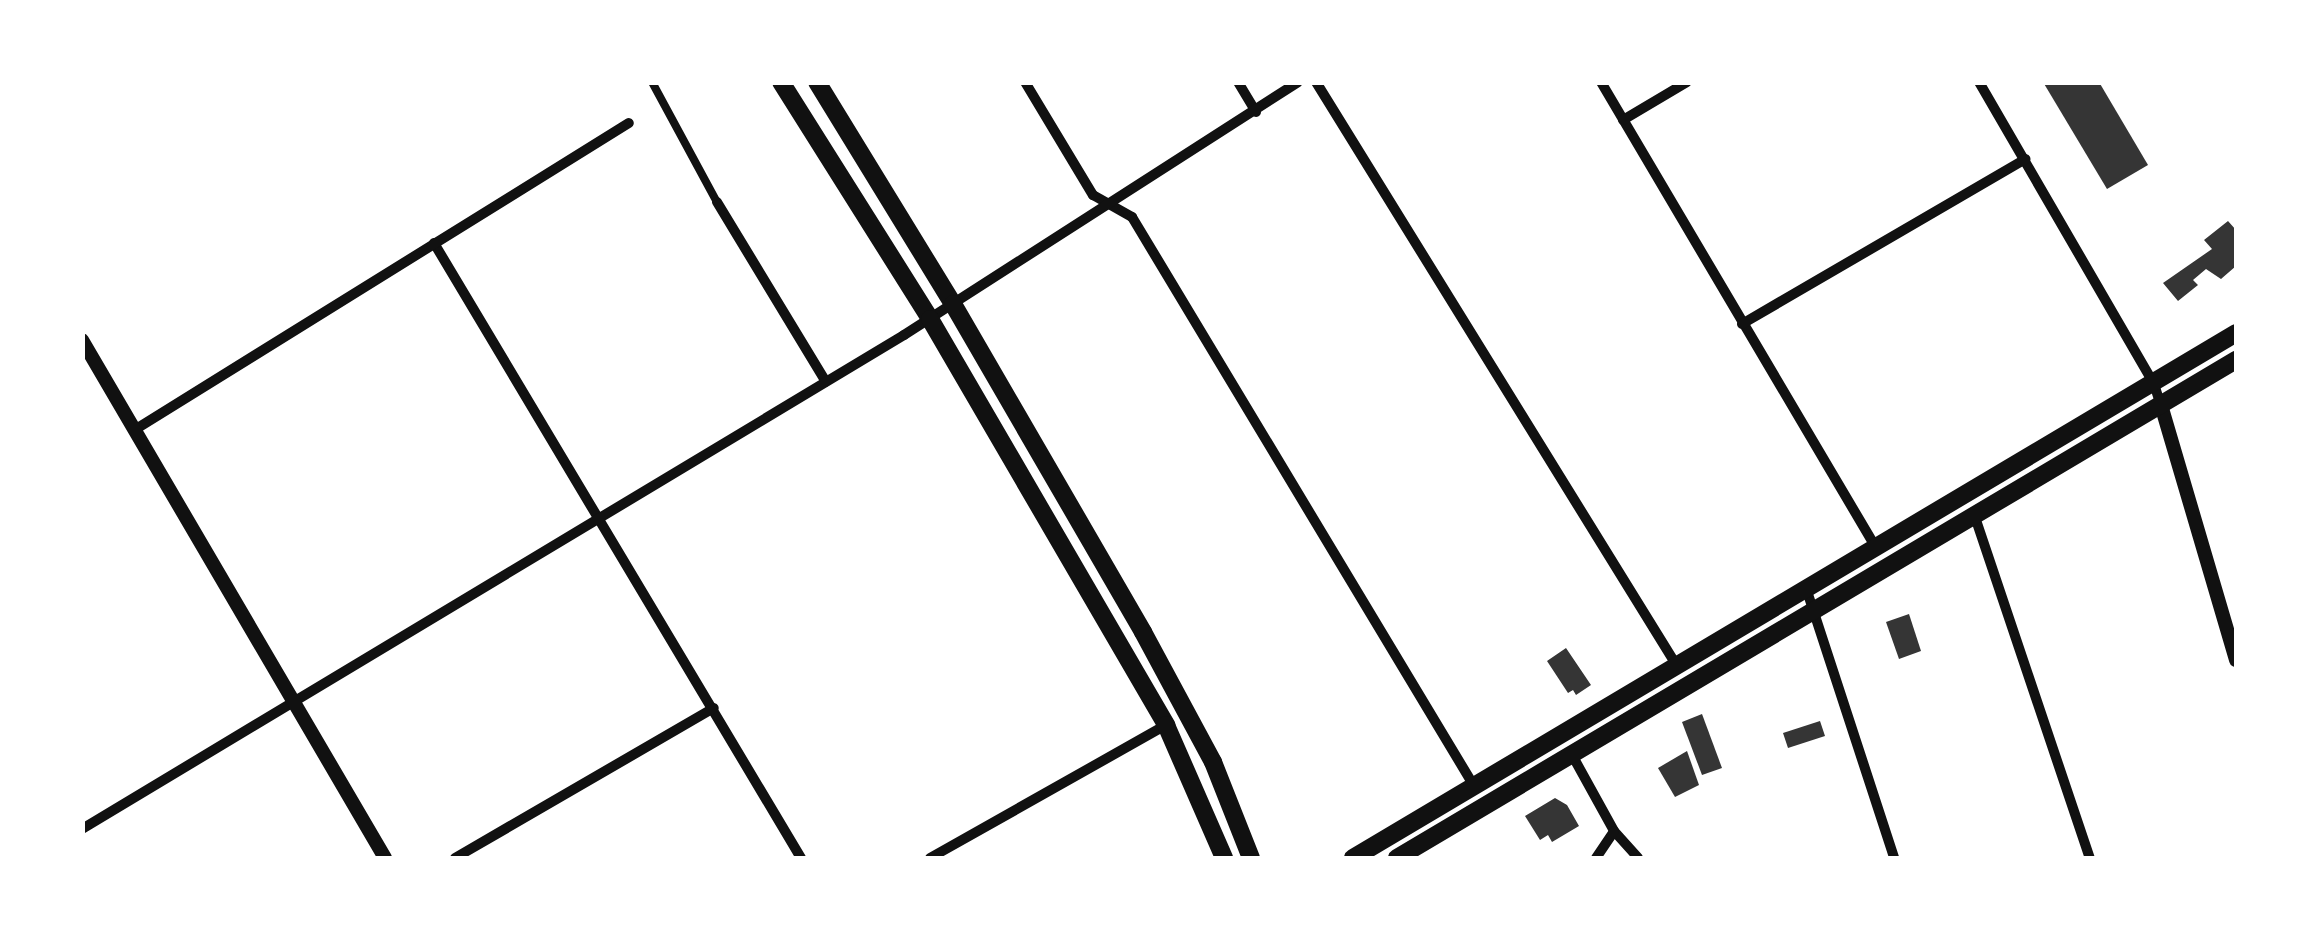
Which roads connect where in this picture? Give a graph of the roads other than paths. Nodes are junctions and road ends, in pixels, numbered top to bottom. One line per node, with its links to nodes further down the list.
1 (652, 82): 15 (street)
2 (781, 82): 19 (main road)
3 (817, 82): 18 (main road)
4 (1025, 82): 16 (street)
5 (1238, 82): 11 (street)
6 (1298, 82): 11 (street)
7 (1316, 82): 34 (street)
8 (1601, 82): 12 (street)
9 (1687, 82): 12 (street)
10 (1979, 82): 14 (street)
11 (1256, 112): 16 (street)
12 (1623, 120): 20 (street)
13 (629, 123): 17 (street)
14 (2025, 159): 20 (street); 25 (street)
15 (717, 202): 24 (street)
16 (1110, 205): 18 (street); 39 (street)
17 (434, 244): 27 (street); 29 (street)
18 (953, 304): 19 (street); 47 (main road)
19 (930, 319): 24 (street); 37 (main road)
20 (1742, 324): 30 (street)
21 (2236, 334): 25 (main road)
22 (82, 340): 27 (street)
23 (2236, 360): 26 (main road)
24 (826, 382): 29 (street)
25 (2154, 384): 26 (street); 30 (main road)
26 (2160, 405): 28 (main road); 33 (street)
27 (136, 429): 35 (street)
28 (1975, 517): 32 (main road); 53 (street)
29 (601, 519): 35 (street); 36 (street)
30 (1875, 546): 31 (main road)
31 (1806, 588): 32 (street); 34 (main road)
32 (1815, 609): 38 (main road); 52 (street)
33 (2236, 656)
34 (1677, 666): 39 (main road)
35 (296, 704): 40 (street); 42 (street)
36 (714, 708): 43 (street); 44 (street)
37 (1166, 725): 45 (street); 46 (main road)
38 (1571, 753): 41 (street); 49 (main road)
39 (1474, 787): 48 (main road)
40 (82, 829)
41 (1614, 830): 50 (street); 51 (street)
42 (384, 858)
43 (456, 858)
44 (802, 858)
45 (930, 858)
46 (1224, 858)
47 (1251, 858)
48 (1353, 858)
49 (1397, 858)
50 (1596, 858)
51 (1638, 858)
52 (1894, 858)
53 (2090, 858)

